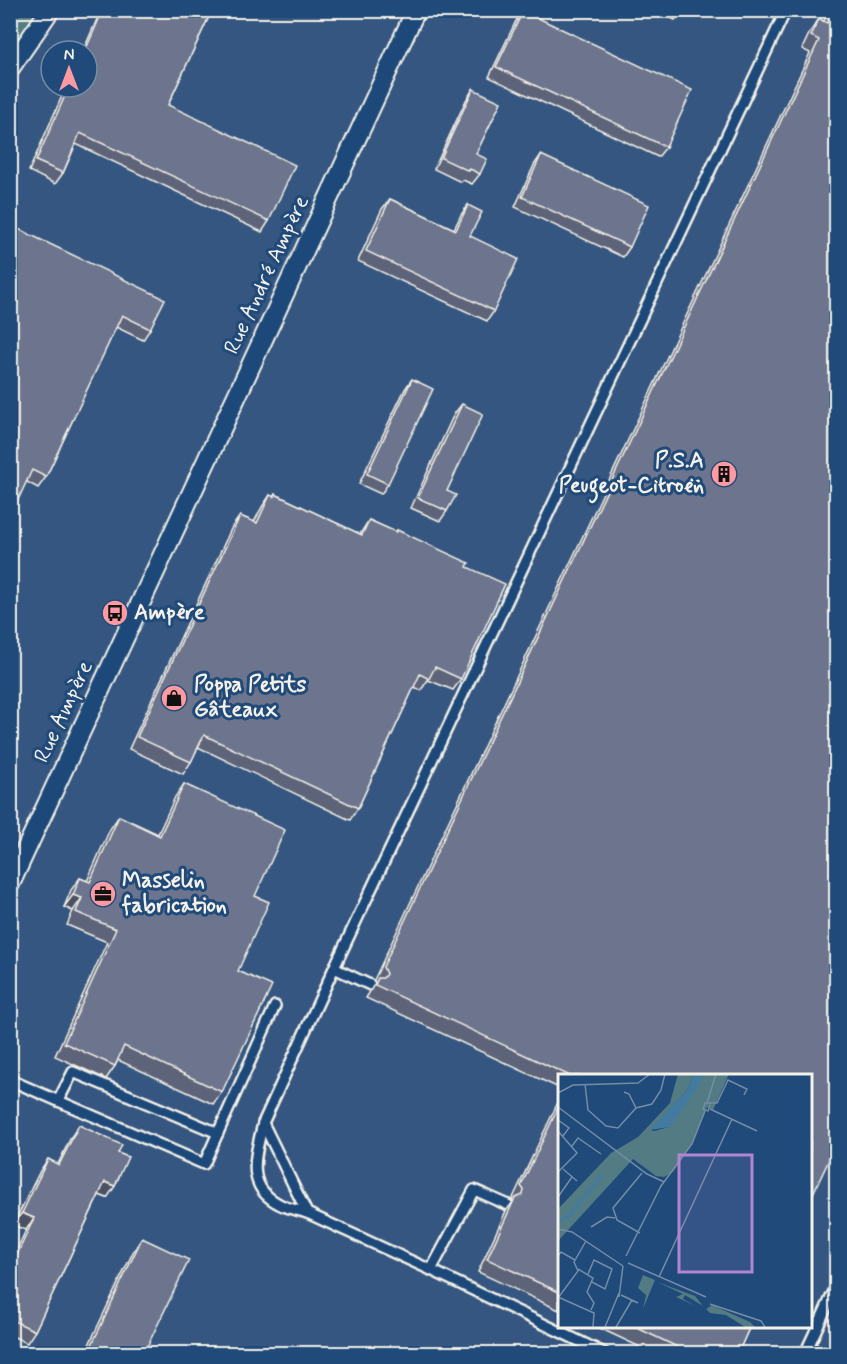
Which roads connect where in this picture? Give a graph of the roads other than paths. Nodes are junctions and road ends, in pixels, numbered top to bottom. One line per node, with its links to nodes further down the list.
1 (50, 10): 4 (street)
2 (416, 10): 5 (street, Rue André Ampère)
3 (786, 10): 7 (lane)
4 (10, 68)
5 (161, 560): 6 (street, Rue Ampère)
6 (10, 884)
7 (334, 968): 8 (lane); 12 (lane)
8 (370, 985)
9 (275, 1006): 13 (lane)
10 (10, 1080): 11 (lane)
11 (58, 1101): 13 (lane); 13 (lane)
12 (263, 1123): 15 (lane); 15 (lane)
13 (218, 1133)
14 (508, 1205): 16 (lane)
15 (307, 1213): 16 (lane)
16 (431, 1270): 18 (lane)
17 (837, 1287): 19 (lane)
18 (606, 1353)
19 (822, 1353)

